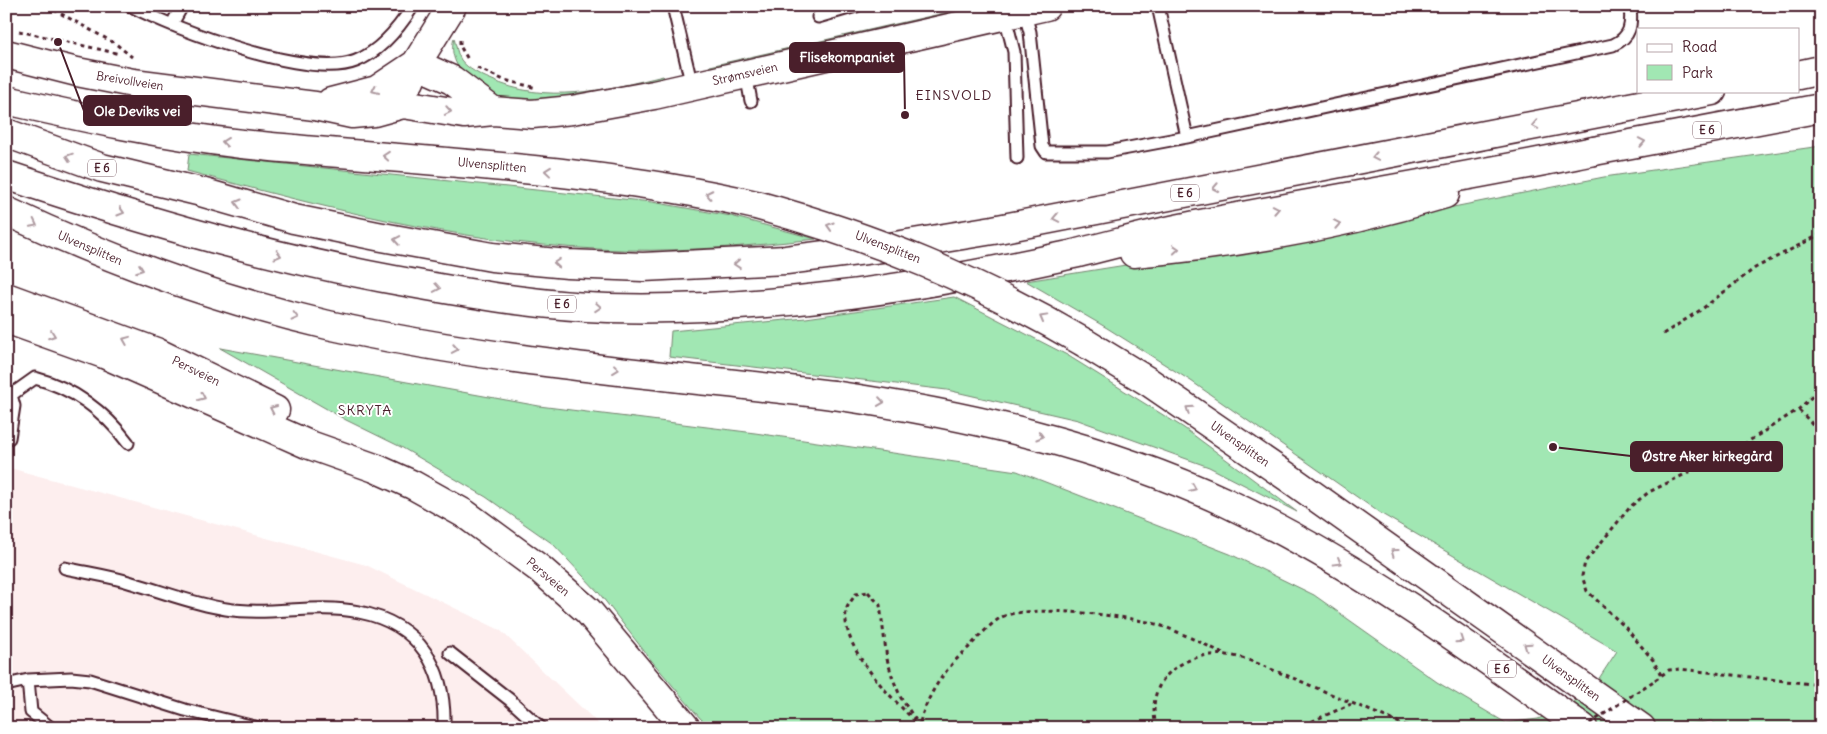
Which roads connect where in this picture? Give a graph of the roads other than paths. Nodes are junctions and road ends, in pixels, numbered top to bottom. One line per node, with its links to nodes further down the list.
1 (131, 6): 11 (lane)
2 (182, 6): 11 (lane)
3 (413, 6): 11 (lane)
4 (452, 6): 13 (main road)
5 (673, 6): 17 (lane)
6 (856, 6): 10 (lane)
7 (1158, 6): 26 (lane)
8 (1630, 6): 26 (lane)
9 (1025, 11): 15 (main road, Strømsveien); 26 (lane); 27 (lane)
10 (818, 17)
11 (172, 24)
12 (11, 42): 22 (main road, Breivollveien)
13 (416, 64): 21 (main road); 22 (main road, Breivollveien, one-way to 22); 24 (main road)
14 (1821, 70): 16 (main road)
15 (746, 74): 17 (main road, Strømsveien); 20 (lane)
16 (1800, 75)
17 (692, 86): 24 (main road, Strømsveien)
18 (1707, 92): 25 (main road, E 6, one-way to 25)
19 (6, 100): 46 (main road, Ulvensplitten / E 6, one-way to 19, bridge)
20 (751, 102)
21 (402, 104): 22 (main road, Breivollveien); 24 (main road, Strømsveien, one-way to 24)
22 (315, 106)
23 (1821, 108): 28 (main road, E 6, one-way to 23)
24 (493, 111)
25 (6, 133)
26 (1187, 137)
27 (1017, 158)
28 (6, 175)
29 (6, 210): 45 (main road, Ulvensplitten / E 6, one-way to 45)
30 (6, 296): 35 (main road, Persveien, one-way to 30)
31 (6, 319): 35 (main road, Persveien, one-way to 35)
32 (8, 395): 33 (lane); 34 (lane)
33 (9, 438)
34 (128, 443)
35 (375, 468): 44 (main road, Persveien)
36 (65, 568): 42 (lane)
37 (450, 653): 43 (lane)
38 (28, 680): 39 (lane); 40 (lane); 41 (lane)
39 (6, 685)
40 (50, 728)
41 (259, 728)
42 (444, 728)
43 (541, 728)
44 (686, 728)
45 (1583, 728)
46 (1641, 728)

